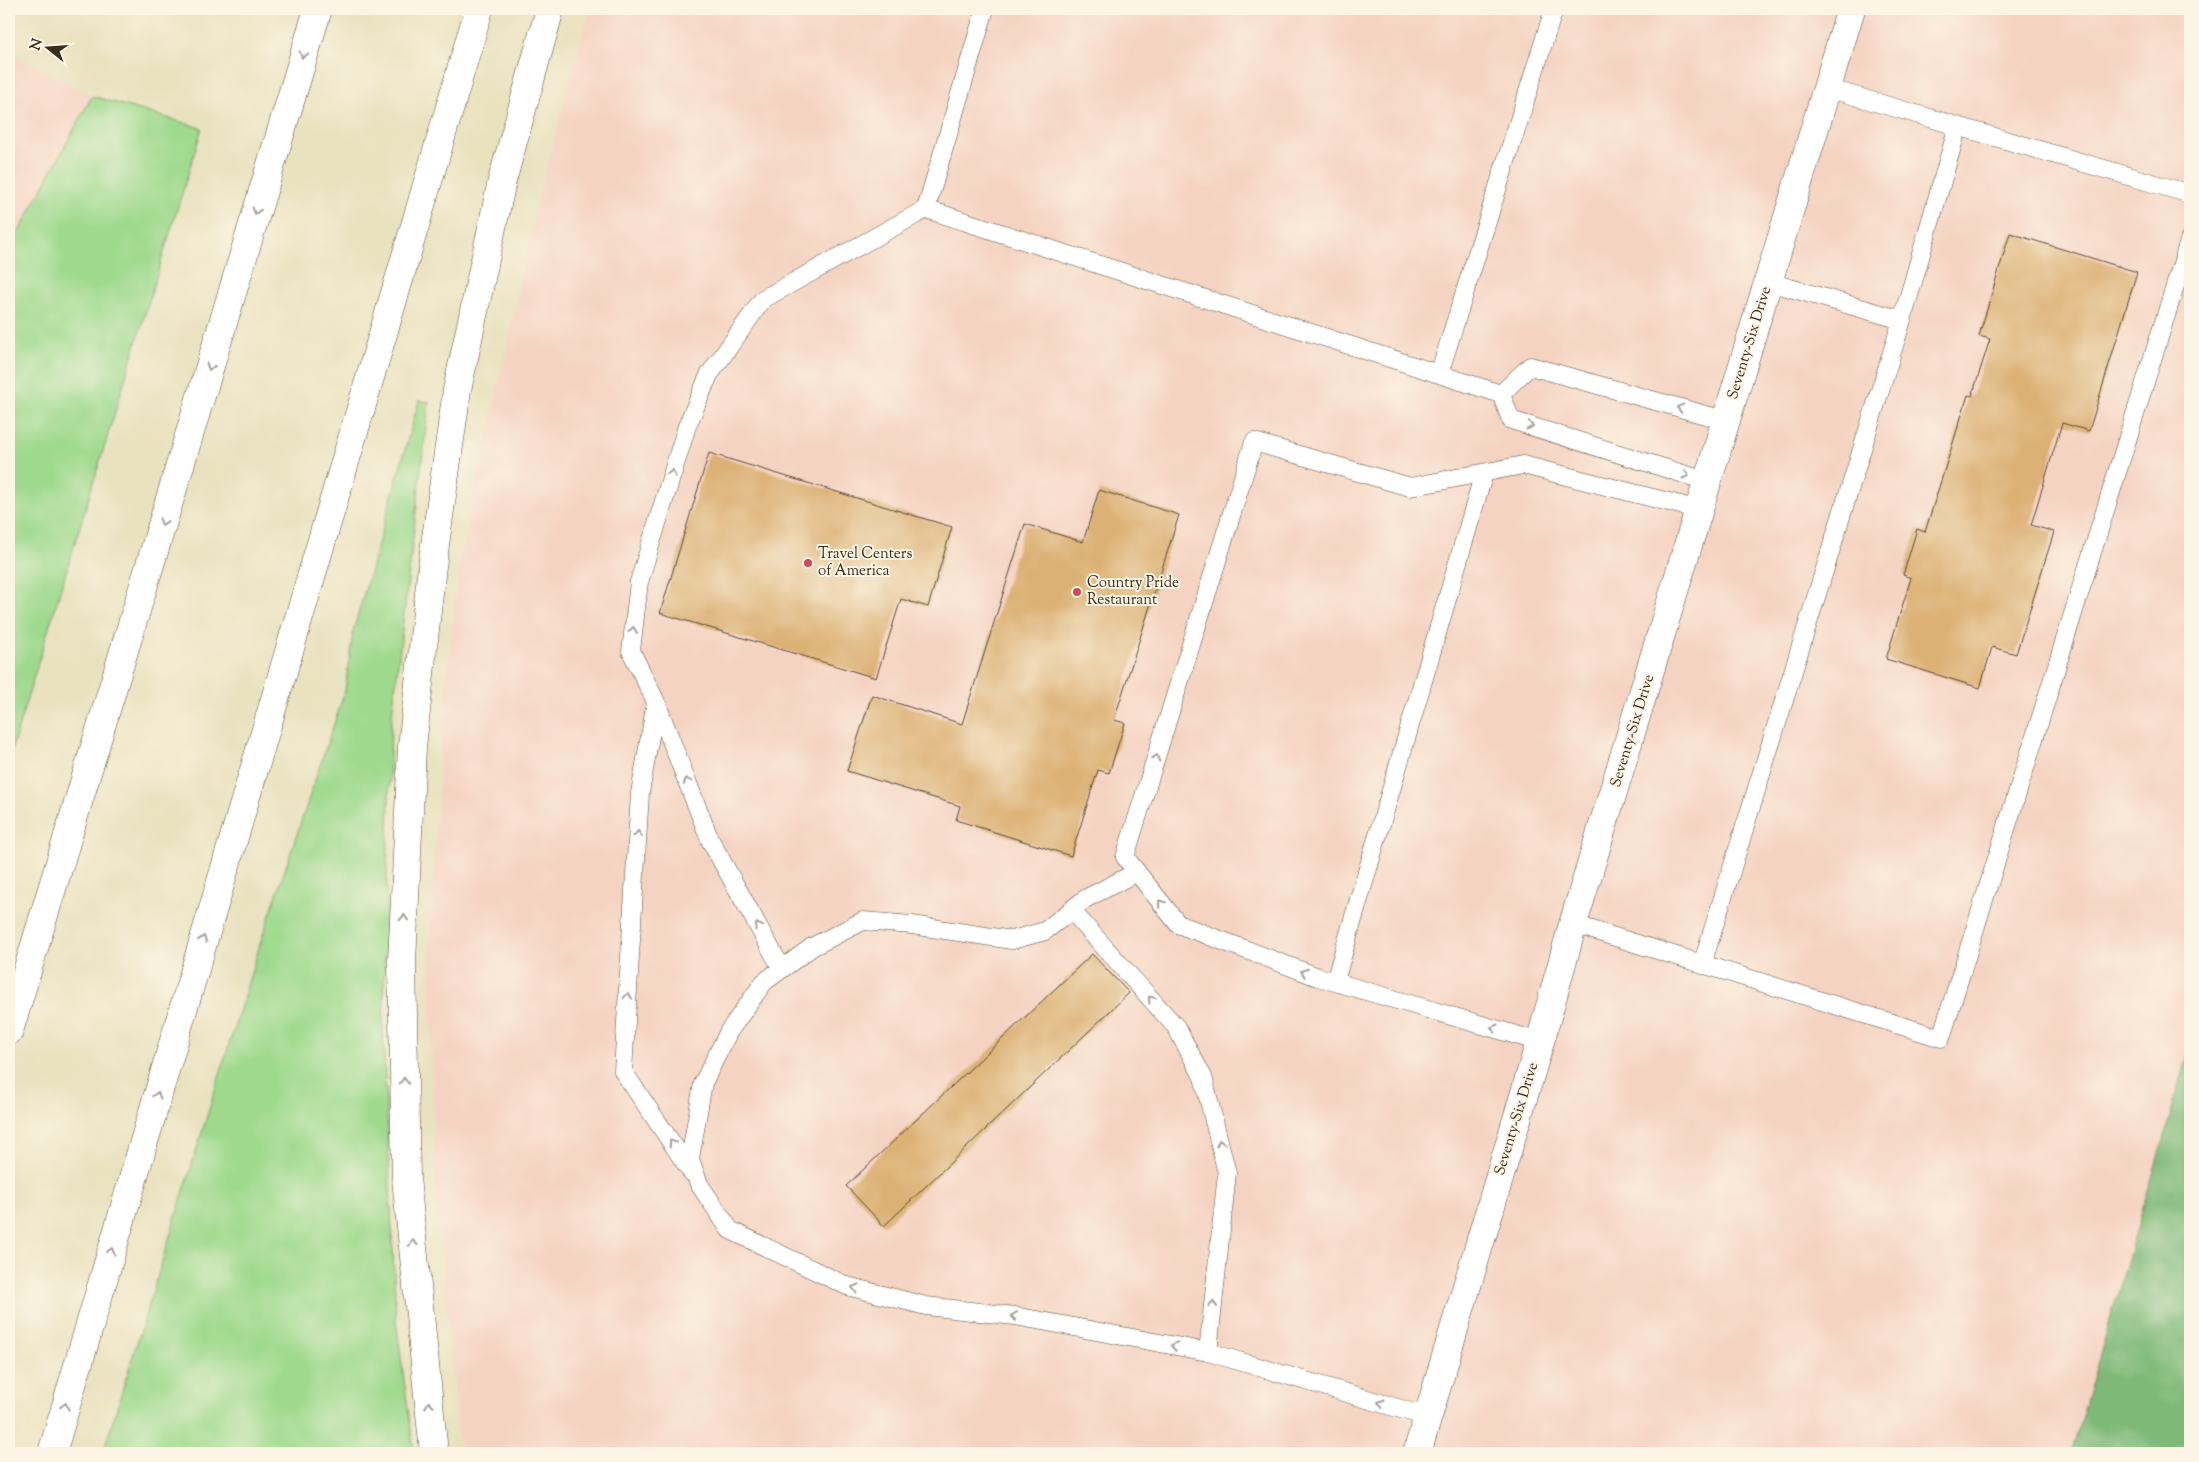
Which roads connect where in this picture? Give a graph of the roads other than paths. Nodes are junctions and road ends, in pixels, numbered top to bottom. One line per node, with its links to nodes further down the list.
1 (318, 9): 27 (main road, one-way to 27)
2 (479, 9): 32 (main road, one-way to 2)
3 (550, 9): 33 (main road, one-way to 3)
4 (985, 9): 10 (lane)
5 (1554, 9): 14 (lane)
6 (1851, 9): 7 (main road, Seventy-Six Drive)
7 (1827, 88): 8 (lane); 12 (main road, Seventy-Six Drive)
8 (1958, 126): 9 (lane); 13 (lane)
9 (2190, 194)
10 (926, 209): 14 (lane); 20 (lane, one-way to 10)
11 (2190, 238): 24 (lane)
12 (1769, 282): 13 (lane); 16 (main road, Seventy-Six Drive)
13 (1902, 320): 24 (lane)
14 (1439, 374): 15 (lane)
15 (1501, 394): 16 (lane, one-way to 15); 18 (lane, one-way to 18)
16 (1727, 421): 18 (main road, Seventy-Six Drive)
17 (1484, 473): 19 (lane); 21 (lane, one-way to 17); 26 (lane)
18 (1709, 482): 19 (main road, Seventy-Six Drive)
19 (1700, 510): 23 (main road, Seventy-Six Drive)
20 (656, 702): 25 (lane, one-way to 20); 29 (lane, one-way to 20)
21 (1137, 872): 22 (lane); 26 (lane, one-way to 21)
22 (1071, 910): 25 (lane); 30 (lane, one-way to 22)
23 (1573, 924): 24 (lane); 28 (main road, Seventy-Six Drive)
24 (1702, 964)
25 (782, 969): 29 (lane)
26 (1335, 981): 28 (lane, one-way to 26)
27 (9, 1031)
28 (1540, 1042): 31 (main road, Seventy-Six Drive)
29 (700, 1184): 30 (lane, one-way to 29)
30 (1208, 1352): 31 (lane, one-way to 30)
31 (1428, 1417): 34 (main road, Seventy-Six Drive)
32 (52, 1453)
33 (434, 1453)
34 (1417, 1453)

